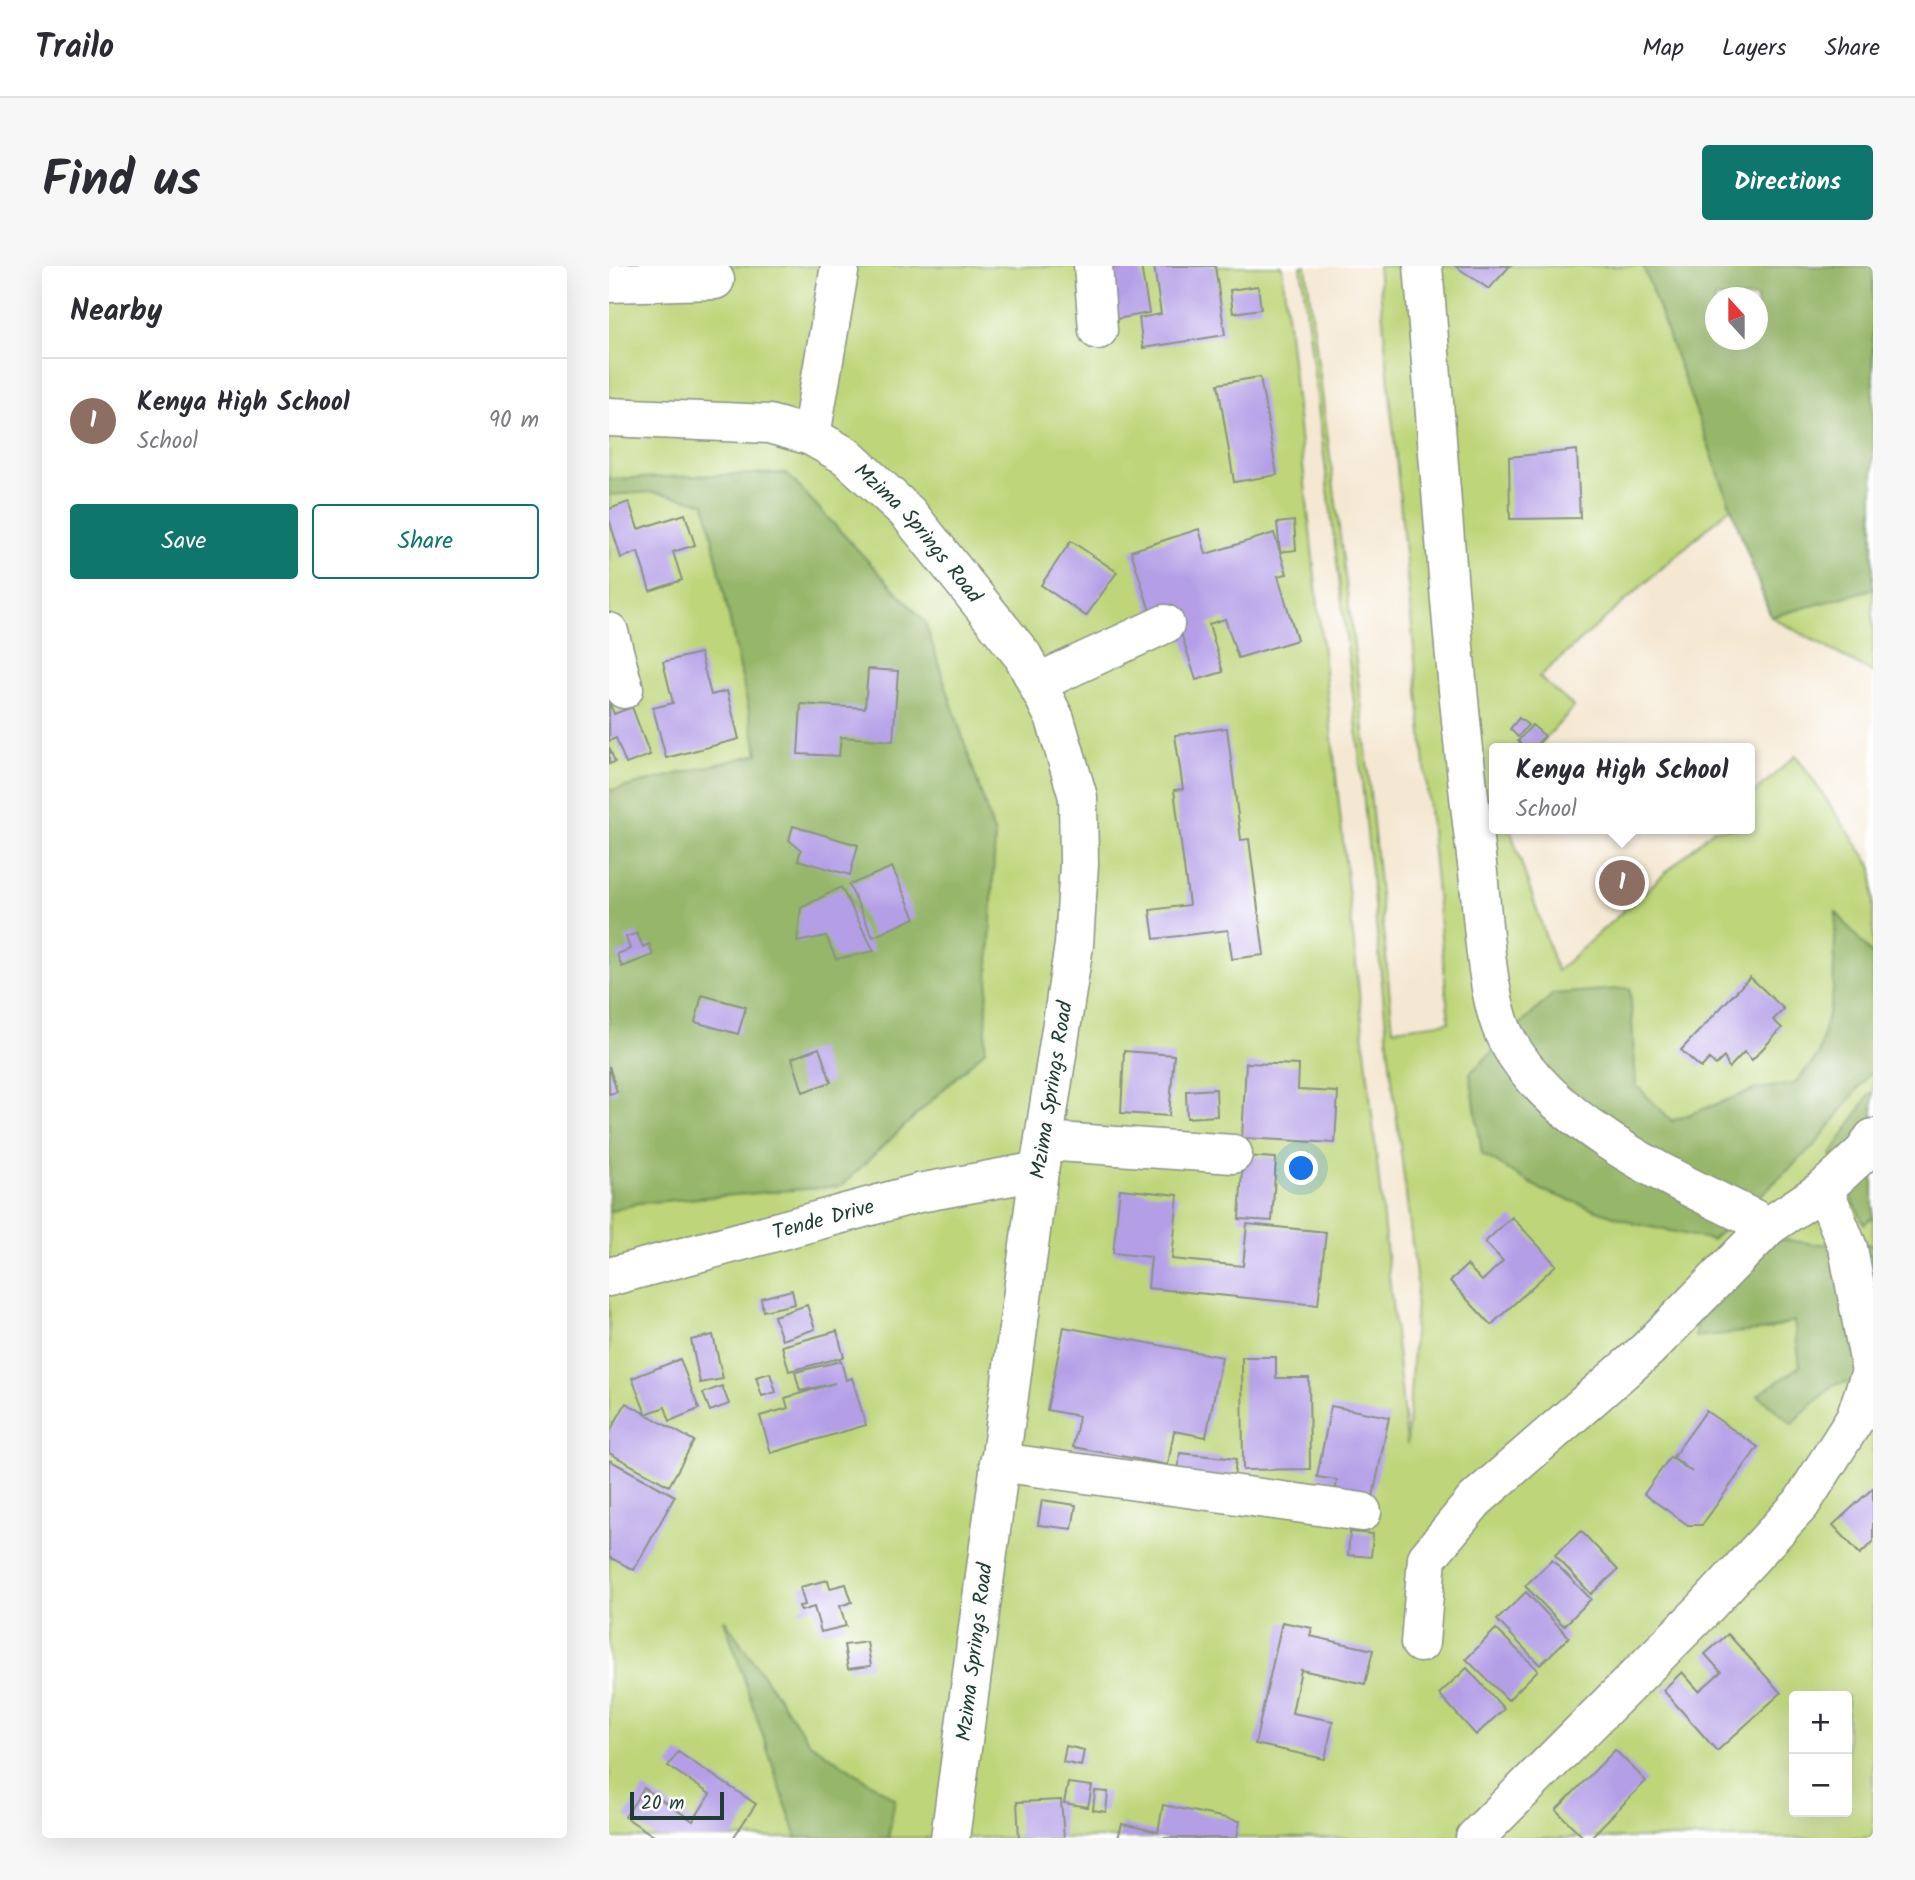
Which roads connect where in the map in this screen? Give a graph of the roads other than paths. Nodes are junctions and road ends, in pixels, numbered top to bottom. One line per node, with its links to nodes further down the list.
1 (840, 266): 8 (street)
2 (1093, 266): 6 (street)
3 (1423, 266): 17 (street)
4 (715, 280): 5 (street)
5 (609, 283)
6 (1098, 330)
7 (609, 417): 8 (street, Mzima Springs Road)
8 (811, 436): 11 (street, Mzima Springs Road)
9 (1165, 624): 11 (street)
10 (609, 632): 12 (street)
11 (1037, 683): 15 (street, Mzima Springs Road)
12 (624, 689)
13 (1873, 1138): 16 (street)
14 (1233, 1154): 15 (street, Tende Drive)
15 (1041, 1156): 18 (street, Tende Drive); 19 (street, Mzima Springs Road)
16 (1824, 1189): 17 (street); 23 (street)
17 (1769, 1226): 21 (street)
18 (609, 1277)
19 (999, 1462): 20 (street); 22 (street, Mzima Springs Road)
20 (1362, 1512)
21 (1420, 1643)
22 (950, 1838)
23 (1475, 1838)

